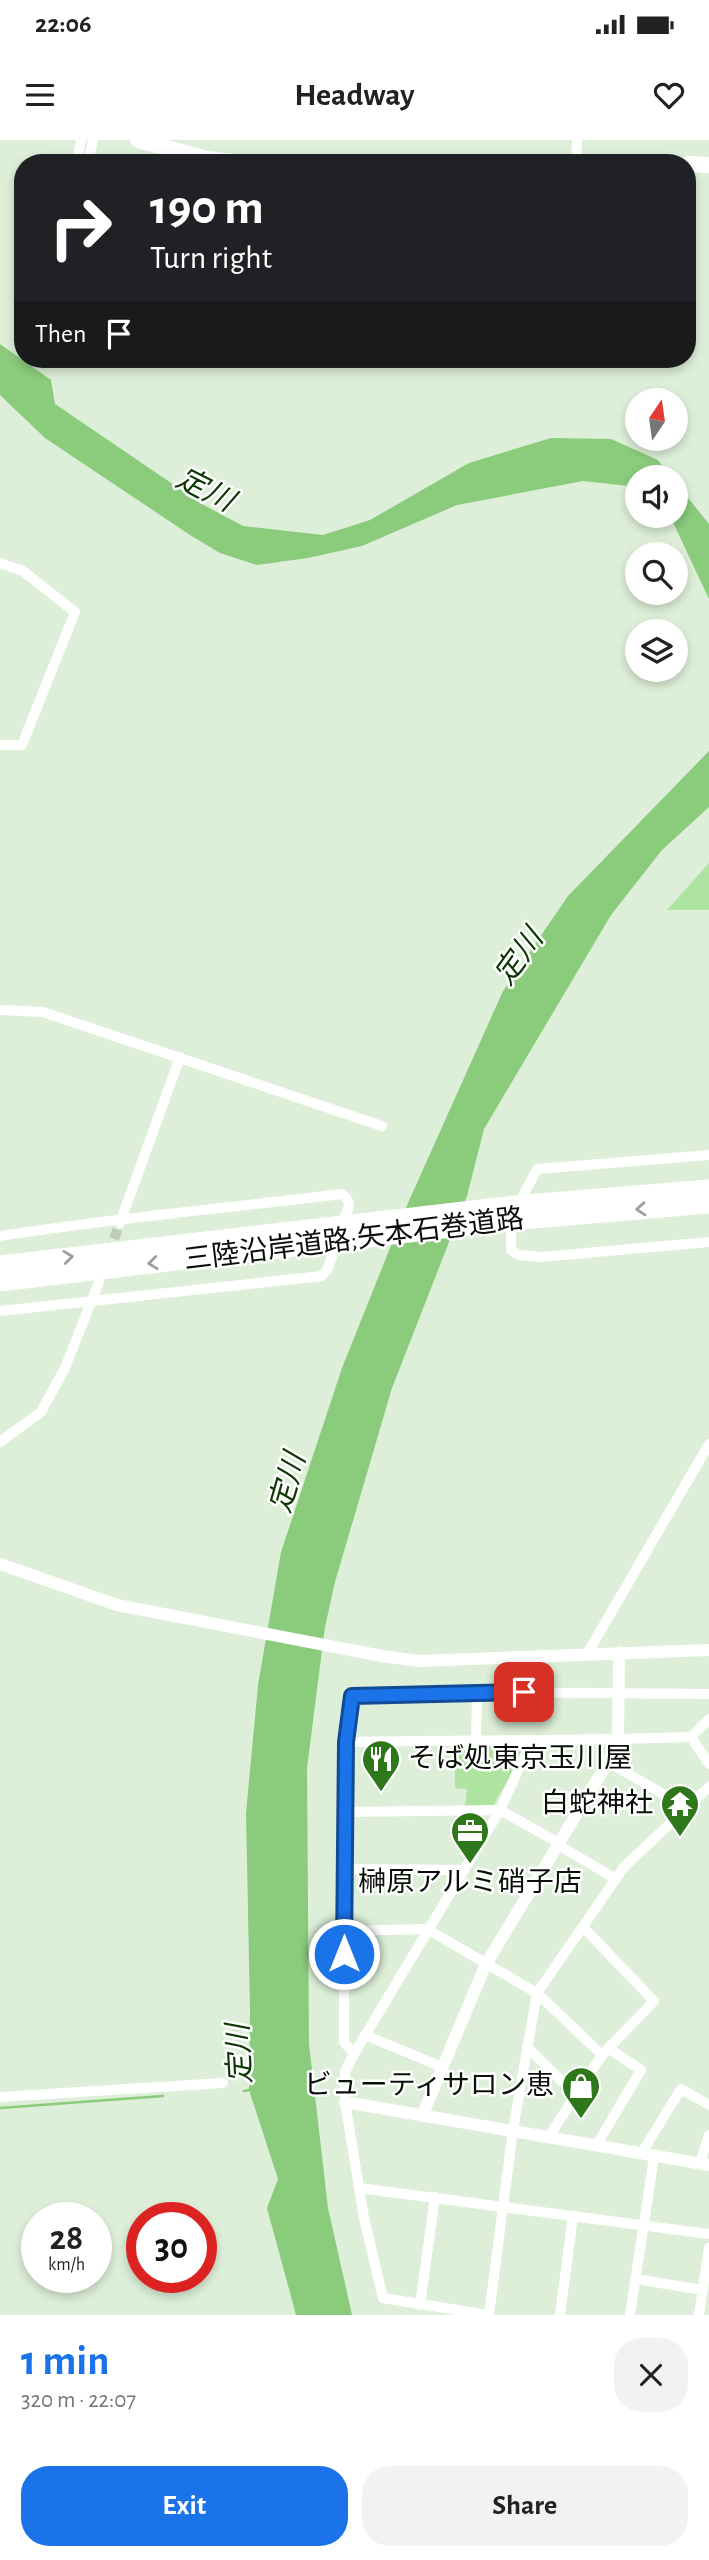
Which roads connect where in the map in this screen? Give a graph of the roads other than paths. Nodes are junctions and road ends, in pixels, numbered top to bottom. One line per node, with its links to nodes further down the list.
1 (138, 140): 2 (main road)
2 (189, 154)
3 (0, 564): 4 (street)
4 (0, 745)
5 (0, 1010): 6 (street)
6 (180, 1057): 7 (street); 12 (street)
7 (382, 1126)
8 (709, 1155): 11 (street)
9 (709, 1189): 11 (highway, 三陸沿岸道路;矢本石巻道路)
10 (709, 1205): 11 (highway, 三陸沿岸道路;矢本石巻道路, one-way to 11)
11 (514, 1212): 13 (highway, 三陸沿岸道路;矢本石巻道路); 15 (street)
12 (121, 1222): 13 (street); 14 (street)
13 (342, 1233): 16 (highway, 三陸沿岸道路;矢本石巻道路, one-way to 13); 17 (highway, 三陸沿岸道路;矢本石巻道路, one-way to 17); 19 (street)
14 (0, 1236)
15 (709, 1242)
16 (0, 1265)
17 (0, 1282)
18 (99, 1282): 19 (street)
19 (93, 1299): 20 (street); 21 (street)
20 (0, 1311)
21 (0, 1442)
22 (709, 1444): 26 (street)
23 (0, 1564): 26 (street)
24 (709, 1650): 25 (street)
25 (619, 1653): 26 (street); 28 (street)
26 (587, 1654)
27 (477, 1692): 28 (street); 32 (street); 34 (street)
28 (618, 1692): 29 (street); 33 (street)
29 (709, 1694)
30 (709, 1719): 31 (street)
31 (691, 1737): 33 (street); 37 (street)
32 (476, 1740): 34 (street); 35 (street)
33 (618, 1740): 35 (street); 36 (street)
34 (346, 1742): 41 (street)
35 (531, 1742): 40 (street)
36 (608, 1762): 39 (street); 42 (street)
37 (709, 1764)
38 (709, 1787): 39 (street)
39 (687, 1808): 45 (street)
40 (500, 1810): 41 (street); 42 (street); 44 (street)
41 (345, 1812): 43 (street)
42 (559, 1844): 45 (street); 49 (street)
43 (344, 1869): 44 (street); 48 (street)
44 (463, 1870): 47 (street)
45 (616, 1879): 46 (street)
46 (583, 1927): 50 (street); 53 (street)
47 (428, 1929): 48 (street); 49 (street); 51 (street)
48 (345, 1931): 54 (street)
49 (486, 1964): 50 (street); 55 (street)
50 (537, 1993): 52 (street); 53 (street)
51 (365, 2035): 54 (street); 55 (street)
52 (527, 2047): 57 (street); 62 (street)
53 (605, 2051): 57 (street); 65 (street)
54 (354, 2054): 59 (street)
55 (442, 2067): 61 (street)
56 (223, 2083): 58 (street)
57 (574, 2093): 64 (street)
58 (0, 2097)
59 (345, 2102): 61 (street); 68 (street)
60 (709, 2105): 66 (street)
61 (422, 2116): 62 (street)
62 (513, 2130): 64 (street); 70 (street)
63 (709, 2135): 67 (street)
64 (548, 2138): 65 (street)
65 (596, 2146): 66 (street)
66 (647, 2156): 67 (street); 72 (street)
67 (704, 2164)
68 (359, 2188): 69 (street); 77 (street)
69 (435, 2197): 70 (street); 77 (street)
70 (504, 2206): 71 (street); 78 (street)
71 (573, 2216): 72 (street); 79 (street)
72 (642, 2225): 73 (street); 75 (street)
73 (709, 2234)
74 (709, 2248): 76 (street)
75 (635, 2279): 76 (street); 80 (street)
76 (703, 2290): 81 (street)
77 (420, 2305): 78 (street)
78 (489, 2315)
79 (560, 2315)
80 (630, 2315)
81 (699, 2315)

